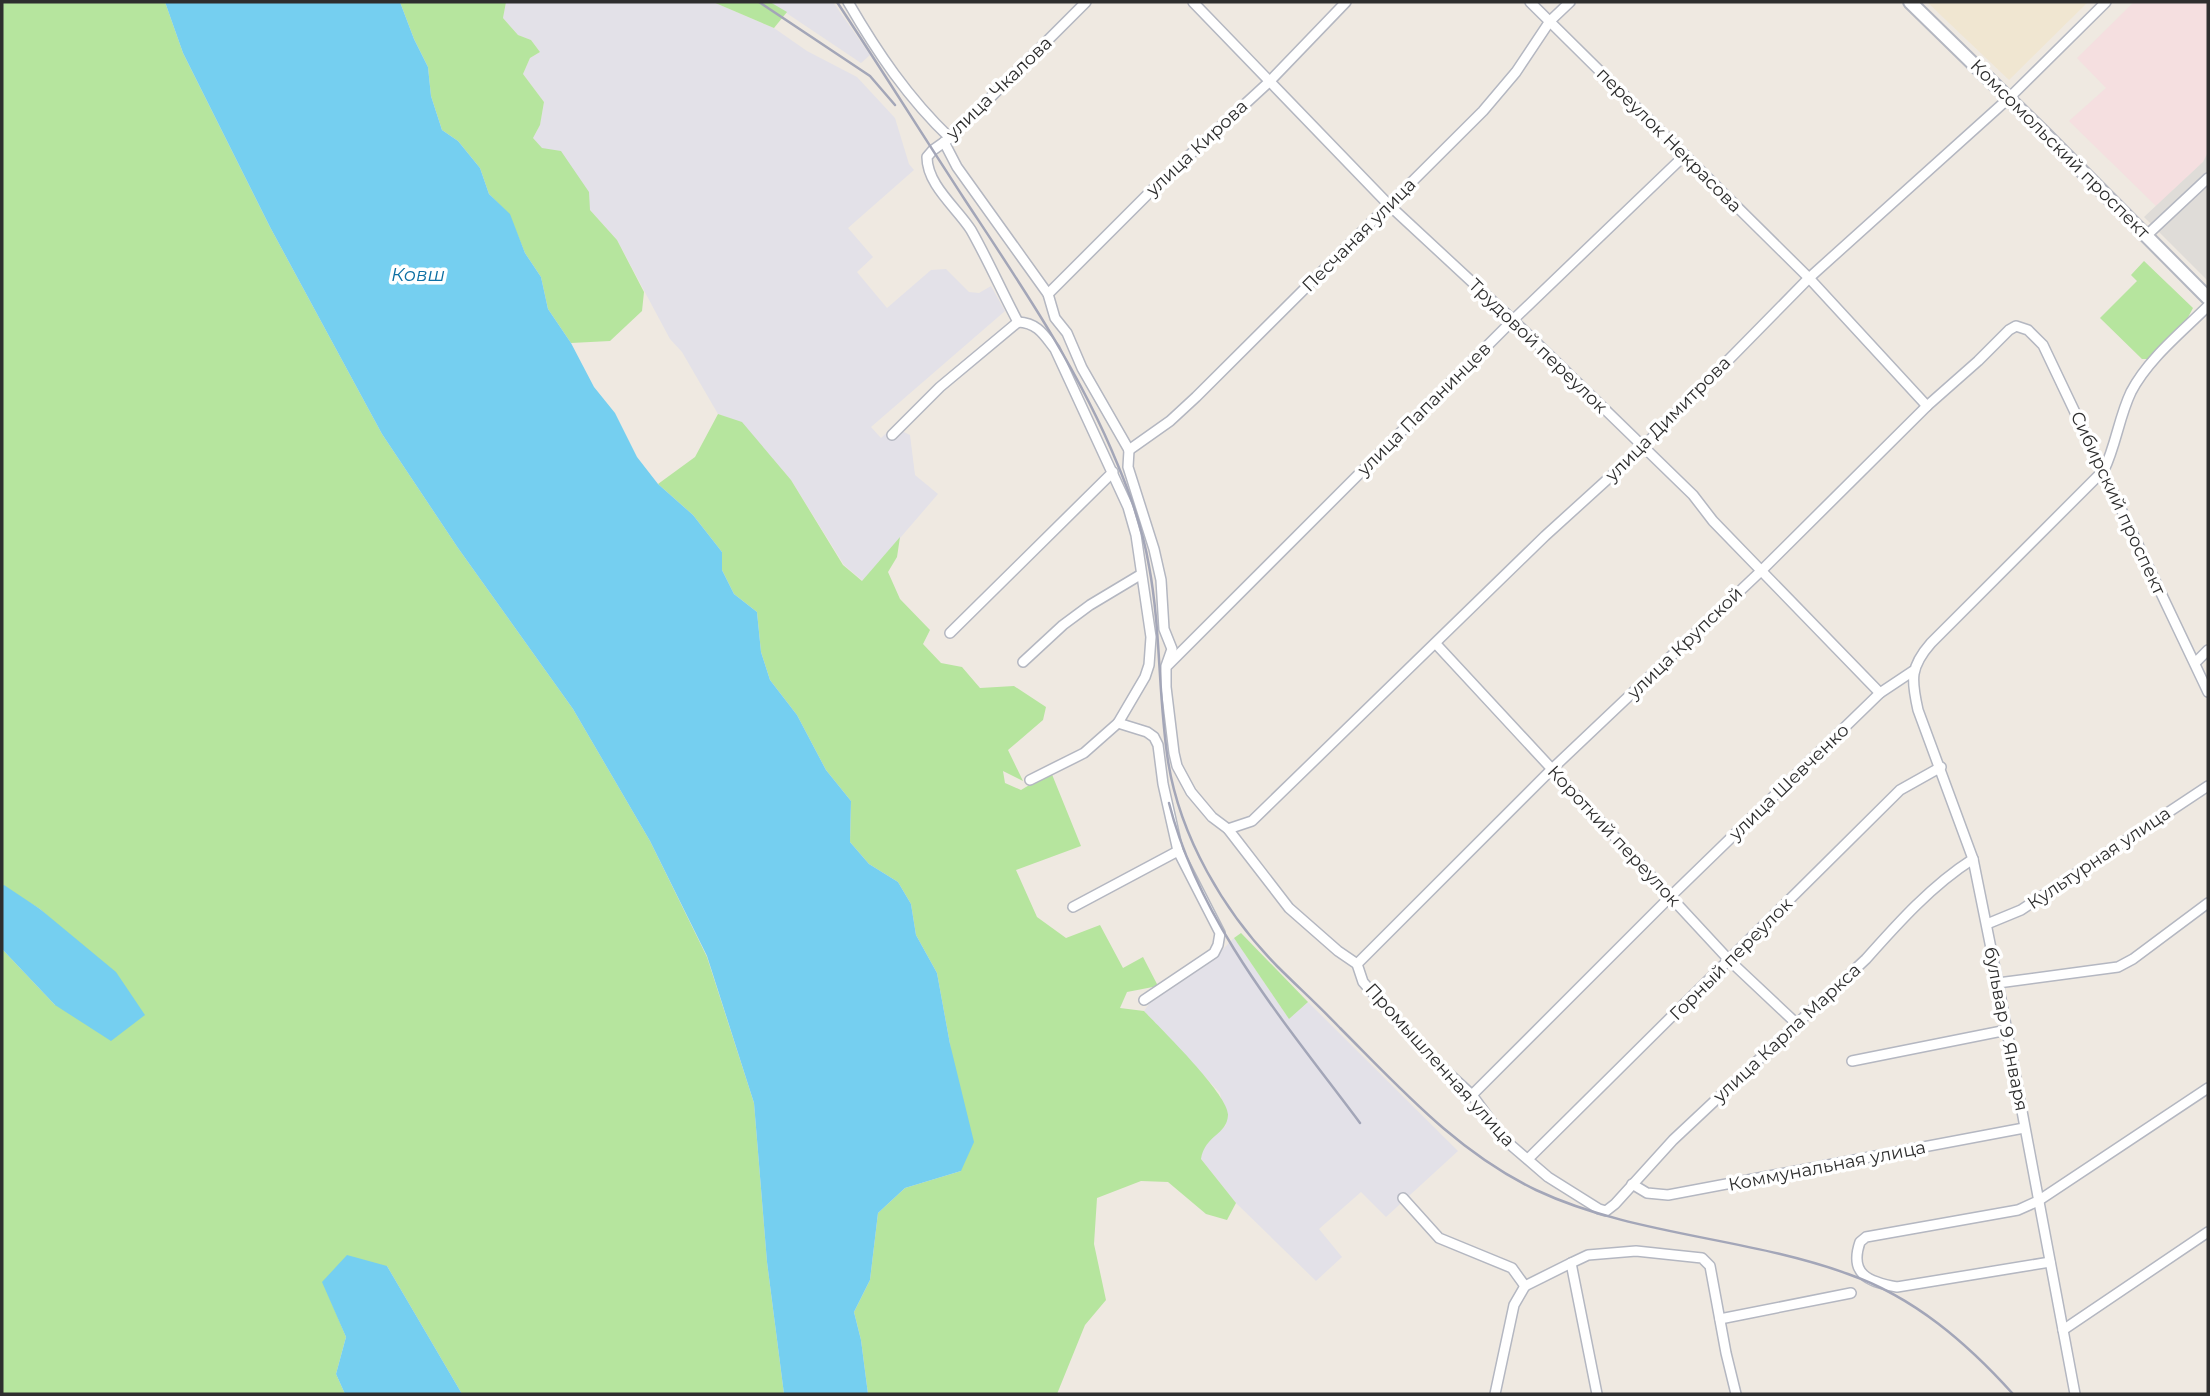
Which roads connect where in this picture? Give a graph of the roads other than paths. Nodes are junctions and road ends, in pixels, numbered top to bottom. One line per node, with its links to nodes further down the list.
1 (848, 2): 12 (street)
2 (1086, 2): 12 (street, улица Чкалова)
3 (1193, 2): 10 (street, Трудовой переулок)
4 (1346, 2): 10 (street, улица Кирова)
5 (1530, 2): 9 (street, переулок Некрасова)
6 (1570, 2): 9 (street, Песчаная улица)
7 (1910, 2): 11 (main road, Комсомольский проспект)
8 (2106, 2): 11 (street, улица Димитрова)
9 (1550, 21): 13 (street, переулок Некрасова); 15 (street, Песчаная улица)
10 (1269, 82): 15 (street, Трудовой переулок); 18 (street, улица Кирова)
11 (2009, 98): 16 (main road, Комсомольский проспект); 17 (street, улица Димитрова)
12 (947, 140): 18 (street); 22 (street, улица Чкалова)
13 (1685, 155): 17 (street, переулок Некрасова); 21 (street, улица Папанинцев)
14 (2208, 178): 16 (street)
15 (1389, 205): 21 (street, Трудовой переулок); 27 (street, Песчаная улица)
16 (2147, 235): 19 (main road, Комсомольский проспект)
17 (1809, 278): 24 (street, переулок Некрасова); 26 (street, улица Димитрова)
18 (1048, 294): 27 (street)
19 (2208, 298)
20 (2208, 306): 28 (street)
21 (1513, 320): 26 (street, Трудовой переулок); 37 (street, улица Папанинцев)
22 (1018, 322): 25 (street); 29 (street)
23 (2016, 326): 24 (street, улица Крупской); 28 (street, Сибирский проспект)
24 (1927, 406): 30 (street, улица Крупской)
25 (892, 435)
26 (1643, 447): 30 (street, Трудовой переулок); 33 (street, улица Димитрова)
27 (1129, 450): 37 (street, Промышленная улица)
28 (2104, 470): 36 (street, Сибирский проспект); 38 (street, улица Шевченко)
29 (1113, 472): 31 (street); 32 (street)
30 (1761, 571): 40 (street, Трудовой переулок); 43 (street, улица Крупской)
31 (1140, 575): 35 (street); 41 (street)
32 (950, 634)
33 (1436, 643): 43 (street, Короткий переулок); 46 (street, улица Димитрова)
34 (2208, 650): 36 (street)
35 (1023, 662)
36 (2195, 663): 39 (street, Сибирский проспект)
37 (1166, 666): 46 (street, Промышленная улица)
38 (1913, 671): 40 (street, улица Шевченко); 42 (street, бульвар 9 Января)
39 (2208, 692)
40 (1880, 693): 49 (street, улица Шевченко)
41 (1118, 723): 44 (street); 47 (street)
42 (1941, 767): 48 (street, бульвар 9 Января); 53 (street, Горный переулок)
43 (1552, 769): 49 (street, Короткий переулок); 54 (street, улица Крупской)
44 (1030, 780)
45 (2208, 786): 52 (street, Культурная улица)
46 (1228, 830): 54 (street, Промышленная улица)
47 (1178, 851): 51 (street); 56 (street)
48 (1972, 859): 52 (street, бульвар 9 Января); 57 (street, улица Карла Маркса)
49 (1671, 896): 53 (street, Короткий переулок); 61 (street, улица Шевченко)
50 (2208, 903): 55 (street)
51 (1073, 906)
52 (1986, 924): 55 (street, бульвар 9 Января)
53 (1730, 961): 57 (street, Короткий переулок); 63 (street, Горный переулок)
54 (1357, 964): 61 (street, Промышленная улица)
55 (1998, 983): 58 (street, бульвар 9 Января)
56 (1144, 1000)
57 (1797, 1024): 64 (street, улица Карла Маркса)
58 (2007, 1030): 59 (street); 62 (street, бульвар 9 Января)
59 (1852, 1061)
60 (2208, 1088): 66 (street)
61 (1472, 1095): 63 (street, Промышленная улица)
62 (2024, 1128): 64 (street, Коммунальная улица); 66 (street, бульвар 9 Января)
63 (1528, 1159): 67 (street, Промышленная улица)
64 (1632, 1184): 67 (street, улица Карла Маркса)
65 (1403, 1198): 71 (street)
66 (2038, 1201): 70 (street, бульвар 9 Января); 70 (street)
67 (1606, 1210)
68 (2208, 1232): 74 (street)
69 (1572, 1262): 71 (street); 73 (street); 76 (street)
70 (2050, 1262): 74 (street, бульвар 9 Января)
71 (1525, 1286): 75 (street)
72 (1851, 1293): 73 (street)
73 (1720, 1319): 77 (street)
74 (2063, 1330): 78 (street, бульвар 9 Января)
75 (1494, 1394)
76 (1597, 1394)
77 (1736, 1394)
78 (2075, 1394)

